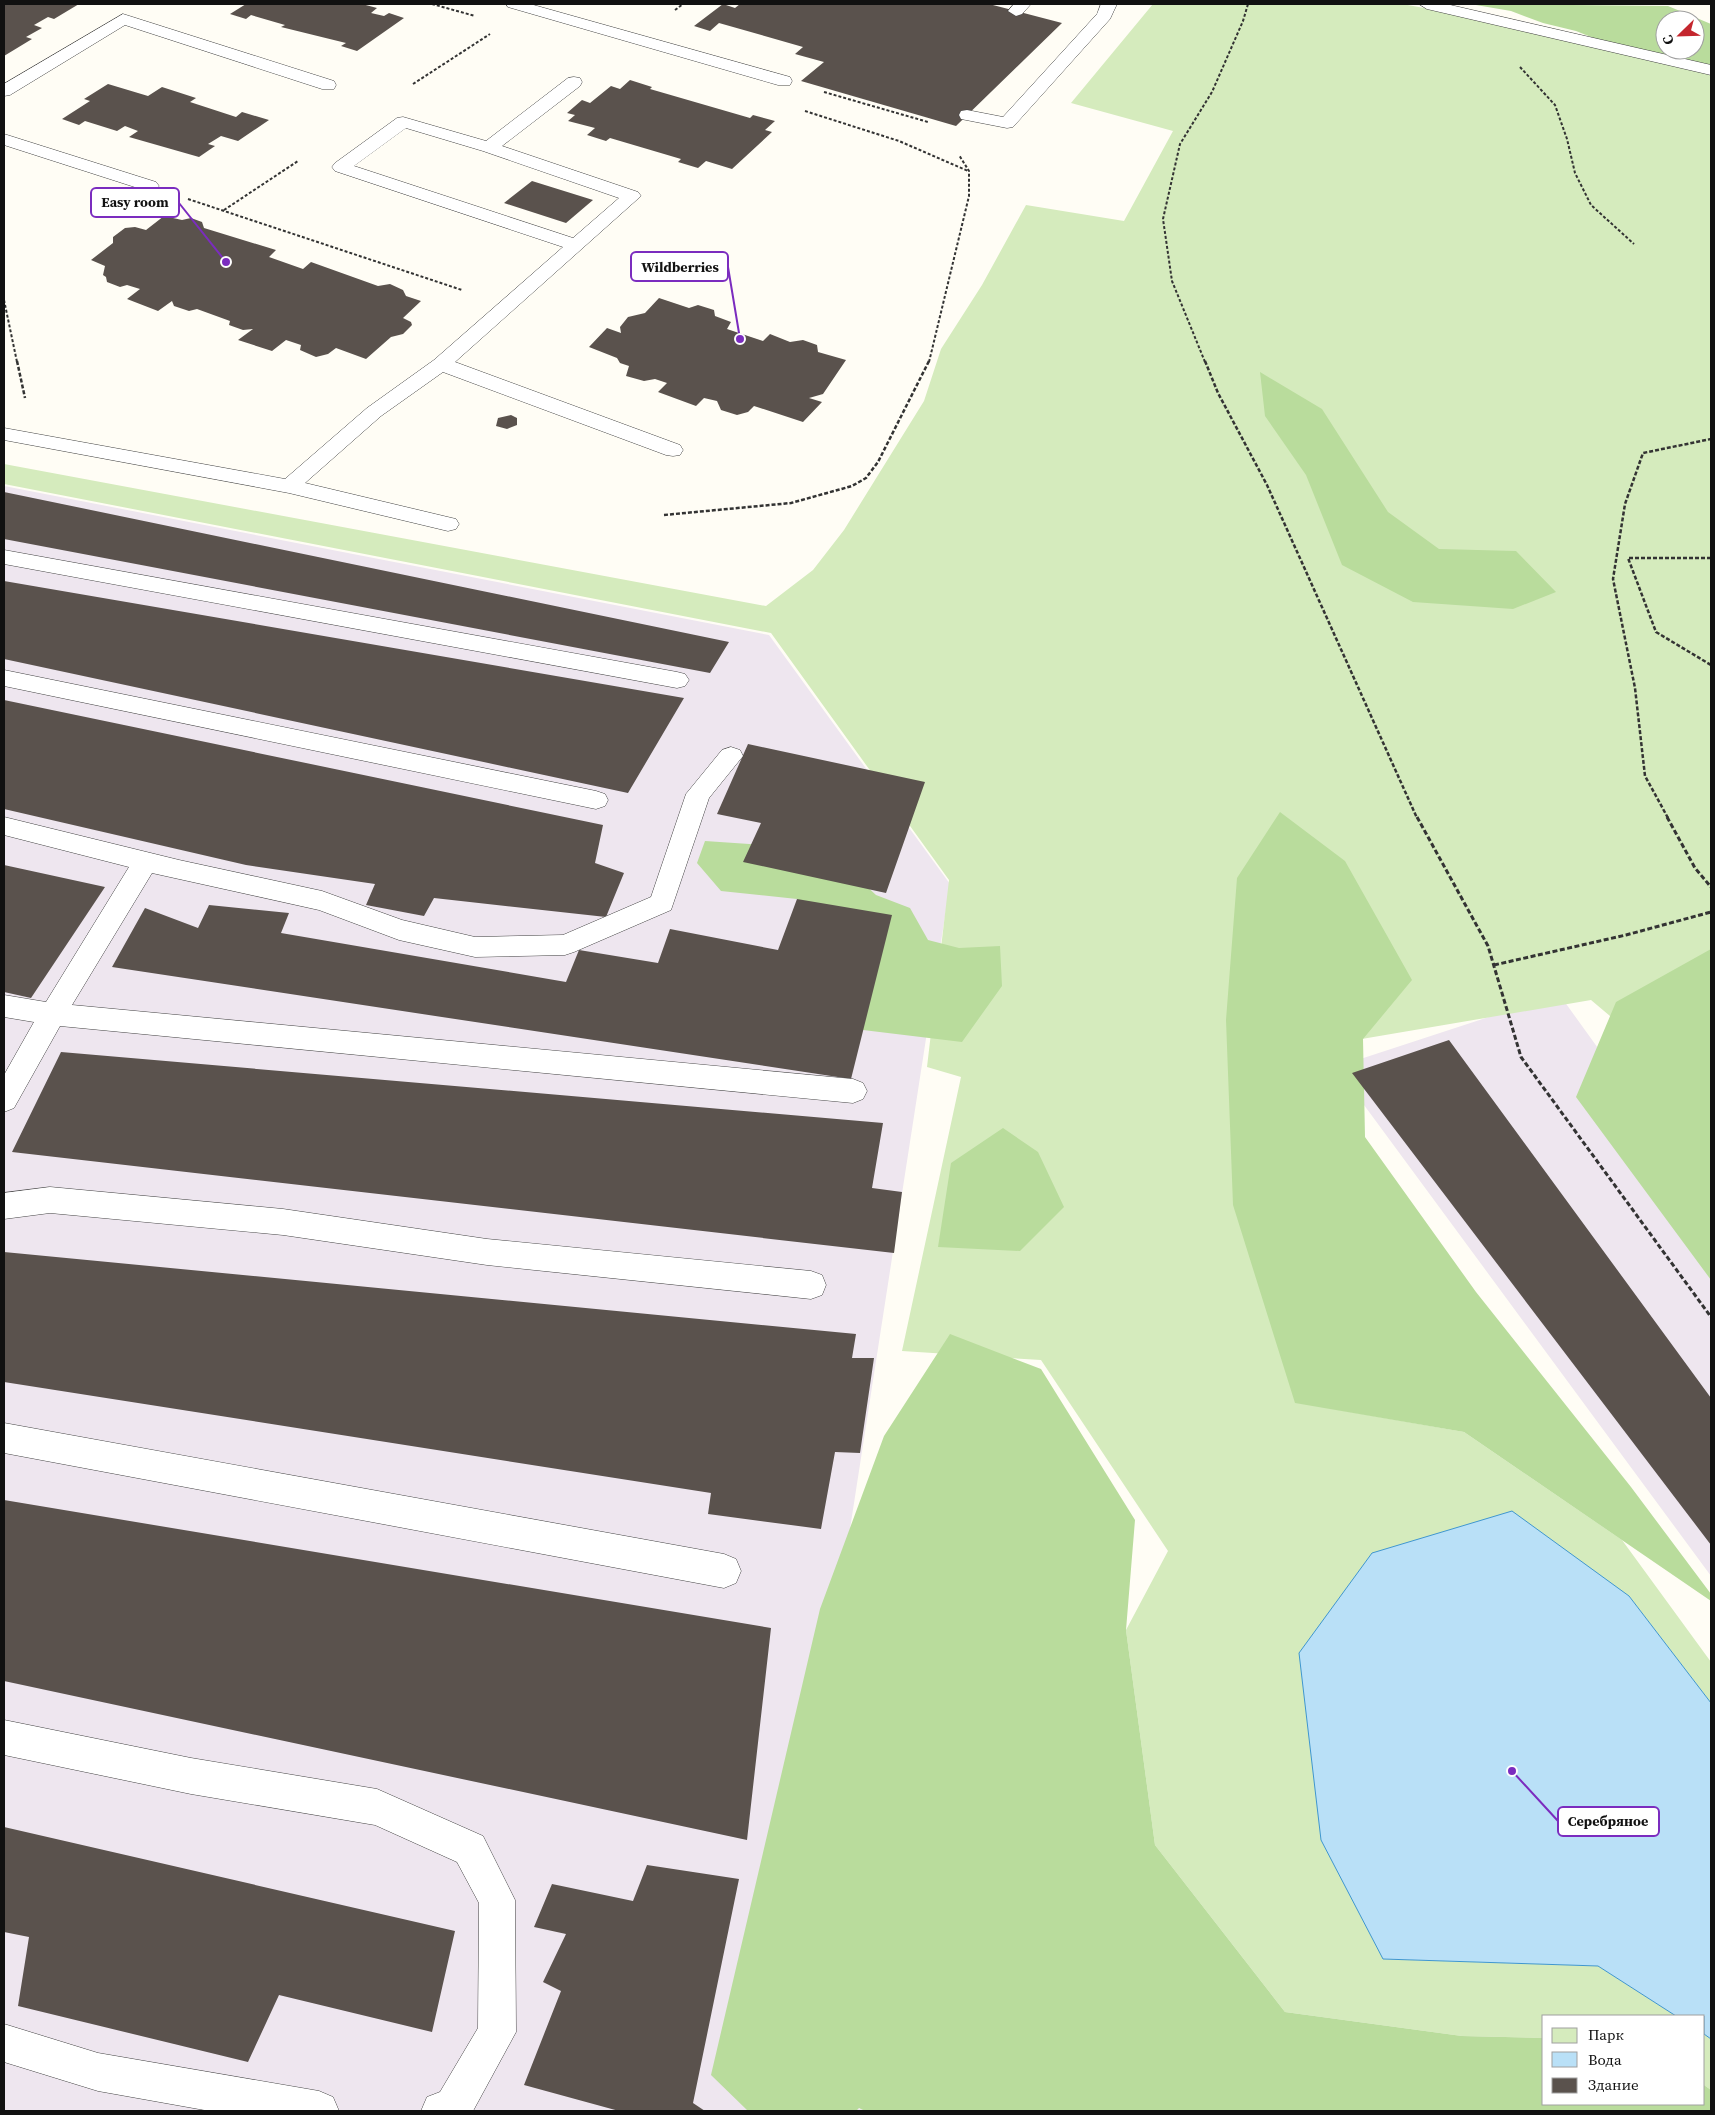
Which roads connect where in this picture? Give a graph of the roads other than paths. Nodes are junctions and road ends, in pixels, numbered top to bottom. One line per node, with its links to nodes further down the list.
1 (514, 4): 5 (lane)
2 (1109, 4): 9 (lane)
3 (1427, 4): 4 (lane)
4 (1711, 70)
5 (784, 81)
6 (574, 82): 11 (lane)
7 (328, 85): 8 (lane)
8 (4, 91)
9 (967, 115)
10 (4, 139): 12 (lane)
11 (489, 147): 13 (lane); 13 (lane)
12 (150, 186)
13 (576, 245): 14 (lane)
14 (441, 364): 16 (lane); 17 (lane)
15 (4, 434): 17 (lane)
16 (674, 450)
17 (288, 486): 18 (lane)
18 (448, 524)
19 (4, 557): 21 (lane)
20 (4, 678): 23 (lane)
21 (677, 680)
22 (731, 756): 25 (lane)
23 (596, 800)
24 (4, 826): 25 (lane)
25 (146, 862): 27 (lane)
26 (4, 1006): 27 (lane)
27 (53, 1014): 28 (lane); 29 (lane)
28 (853, 1091)
29 (4, 1100)
30 (4, 1206): 31 (lane)
31 (811, 1285)
32 (4, 1438): 33 (lane)
33 (724, 1571)
34 (4, 1737): 37 (lane)
35 (4, 2043): 36 (lane)
36 (319, 2111)
37 (441, 2111)

